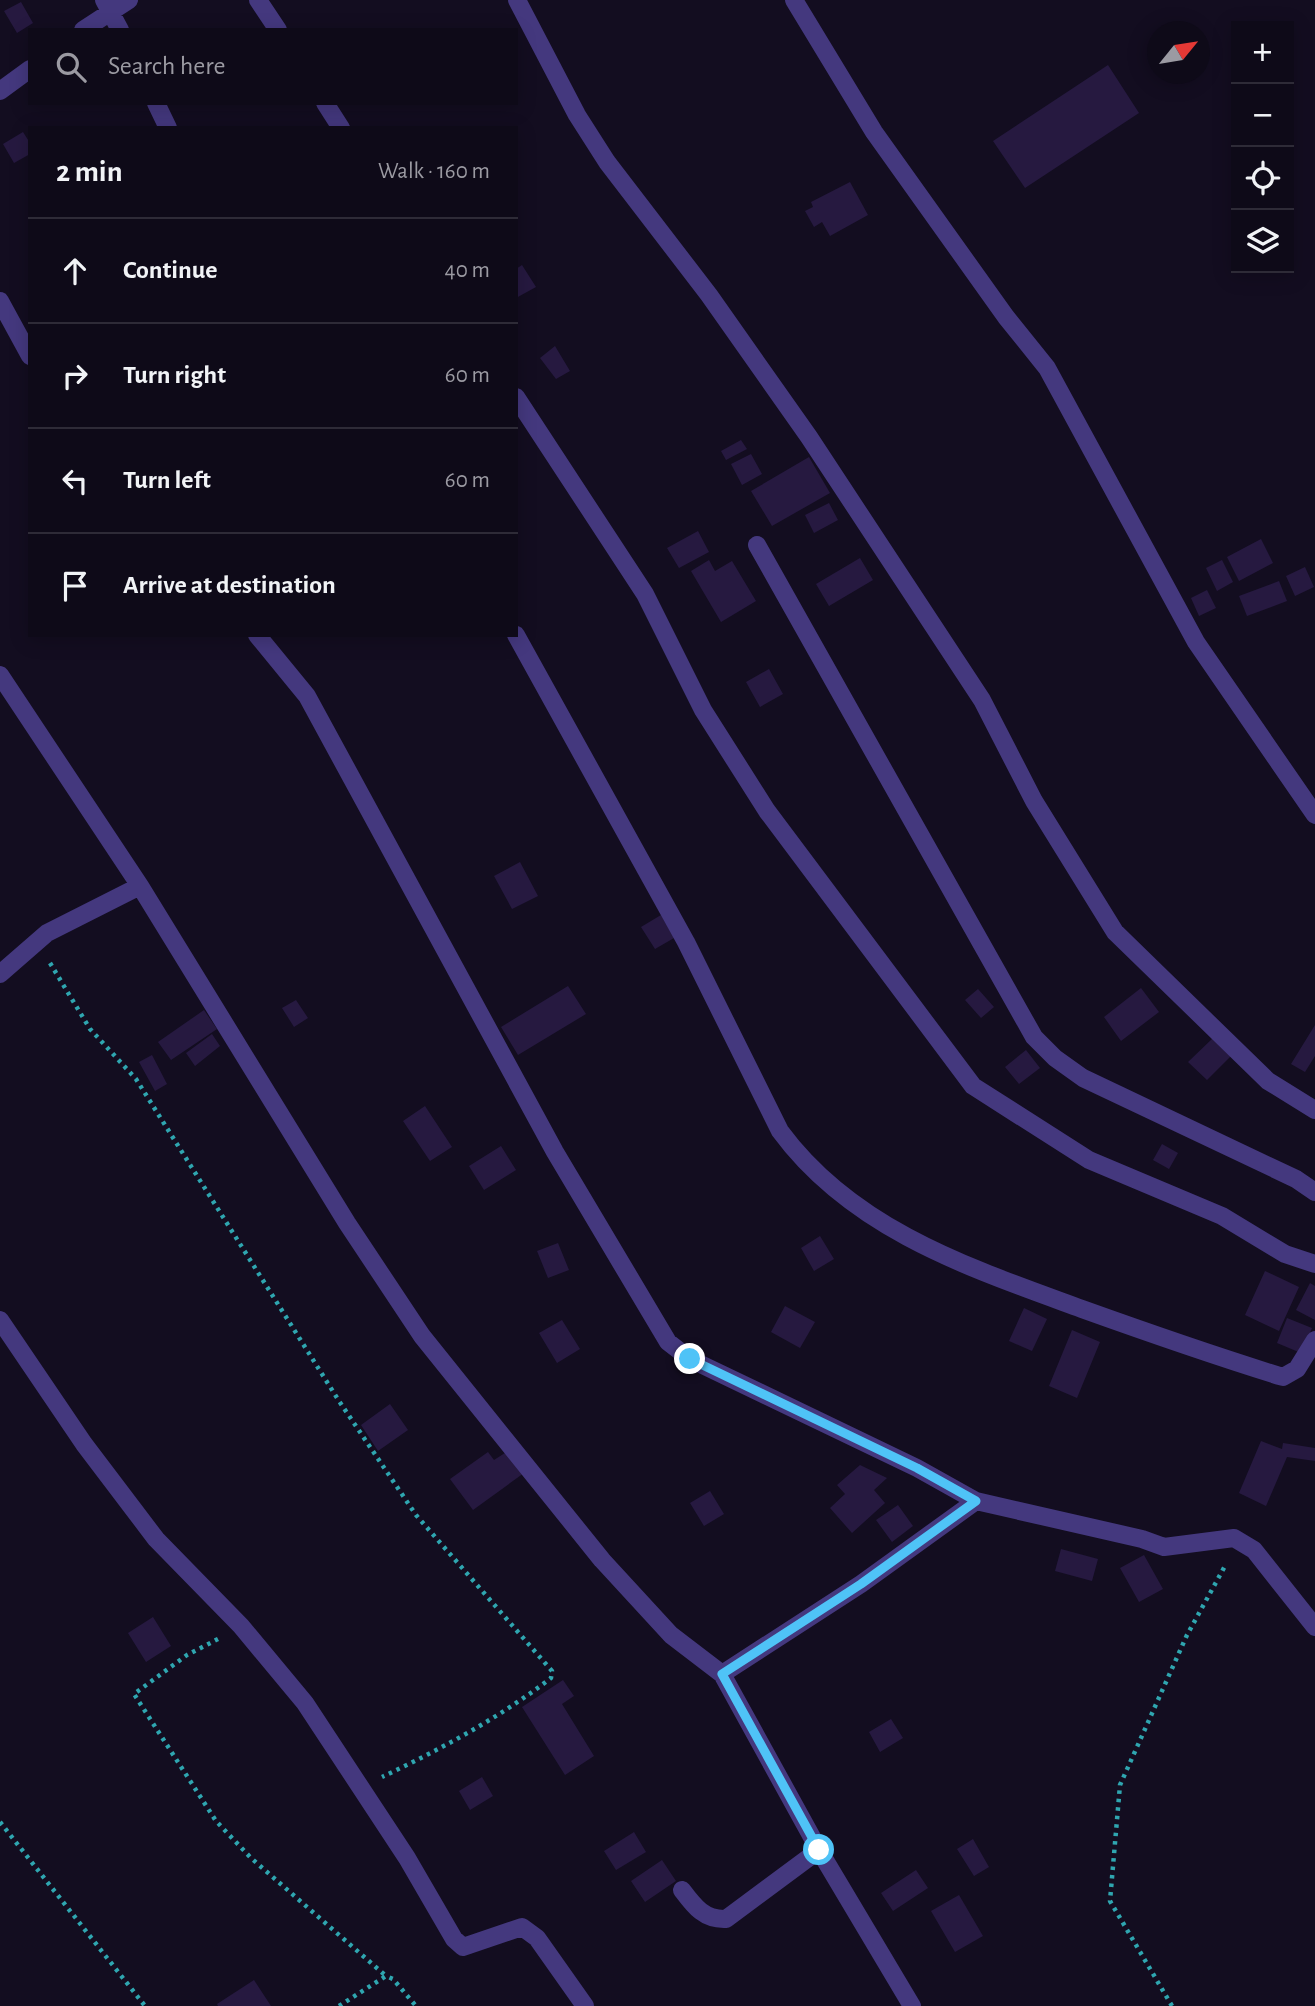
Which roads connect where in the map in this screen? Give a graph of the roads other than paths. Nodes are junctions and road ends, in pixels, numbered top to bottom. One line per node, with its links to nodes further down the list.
1 (129, 0): 5 (street)
2 (258, 0): 8 (street)
3 (517, 0): 25 (street)
4 (794, 0): 22 (street)
5 (107, 5): 6 (street); 7 (street)
6 (85, 28)
7 (119, 28)
8 (277, 28)
9 (28, 70): 10 (street)
10 (0, 91)
11 (157, 105): 13 (street)
12 (327, 105): 14 (street)
13 (167, 126)
14 (340, 126)
15 (0, 301): 16 (street)
16 (28, 352)
17 (518, 400): 27 (street)
18 (757, 545): 26 (street)
19 (259, 637): 30 (street)
20 (517, 637): 29 (street)
21 (0, 675): 23 (street)
22 (1315, 815)
23 (140, 886): 24 (street); 32 (street)
24 (0, 974)
25 (1315, 1110)
26 (1315, 1192)
27 (1315, 1264)
28 (0, 1320): 35 (street)
29 (1315, 1340)
30 (976, 1501): 31 (street); 32 (street)
31 (1315, 1627)
32 (722, 1674): 33 (street)
33 (819, 1850): 34 (street); 36 (street)
34 (682, 1890)
35 (585, 2006)
36 (912, 2006)

